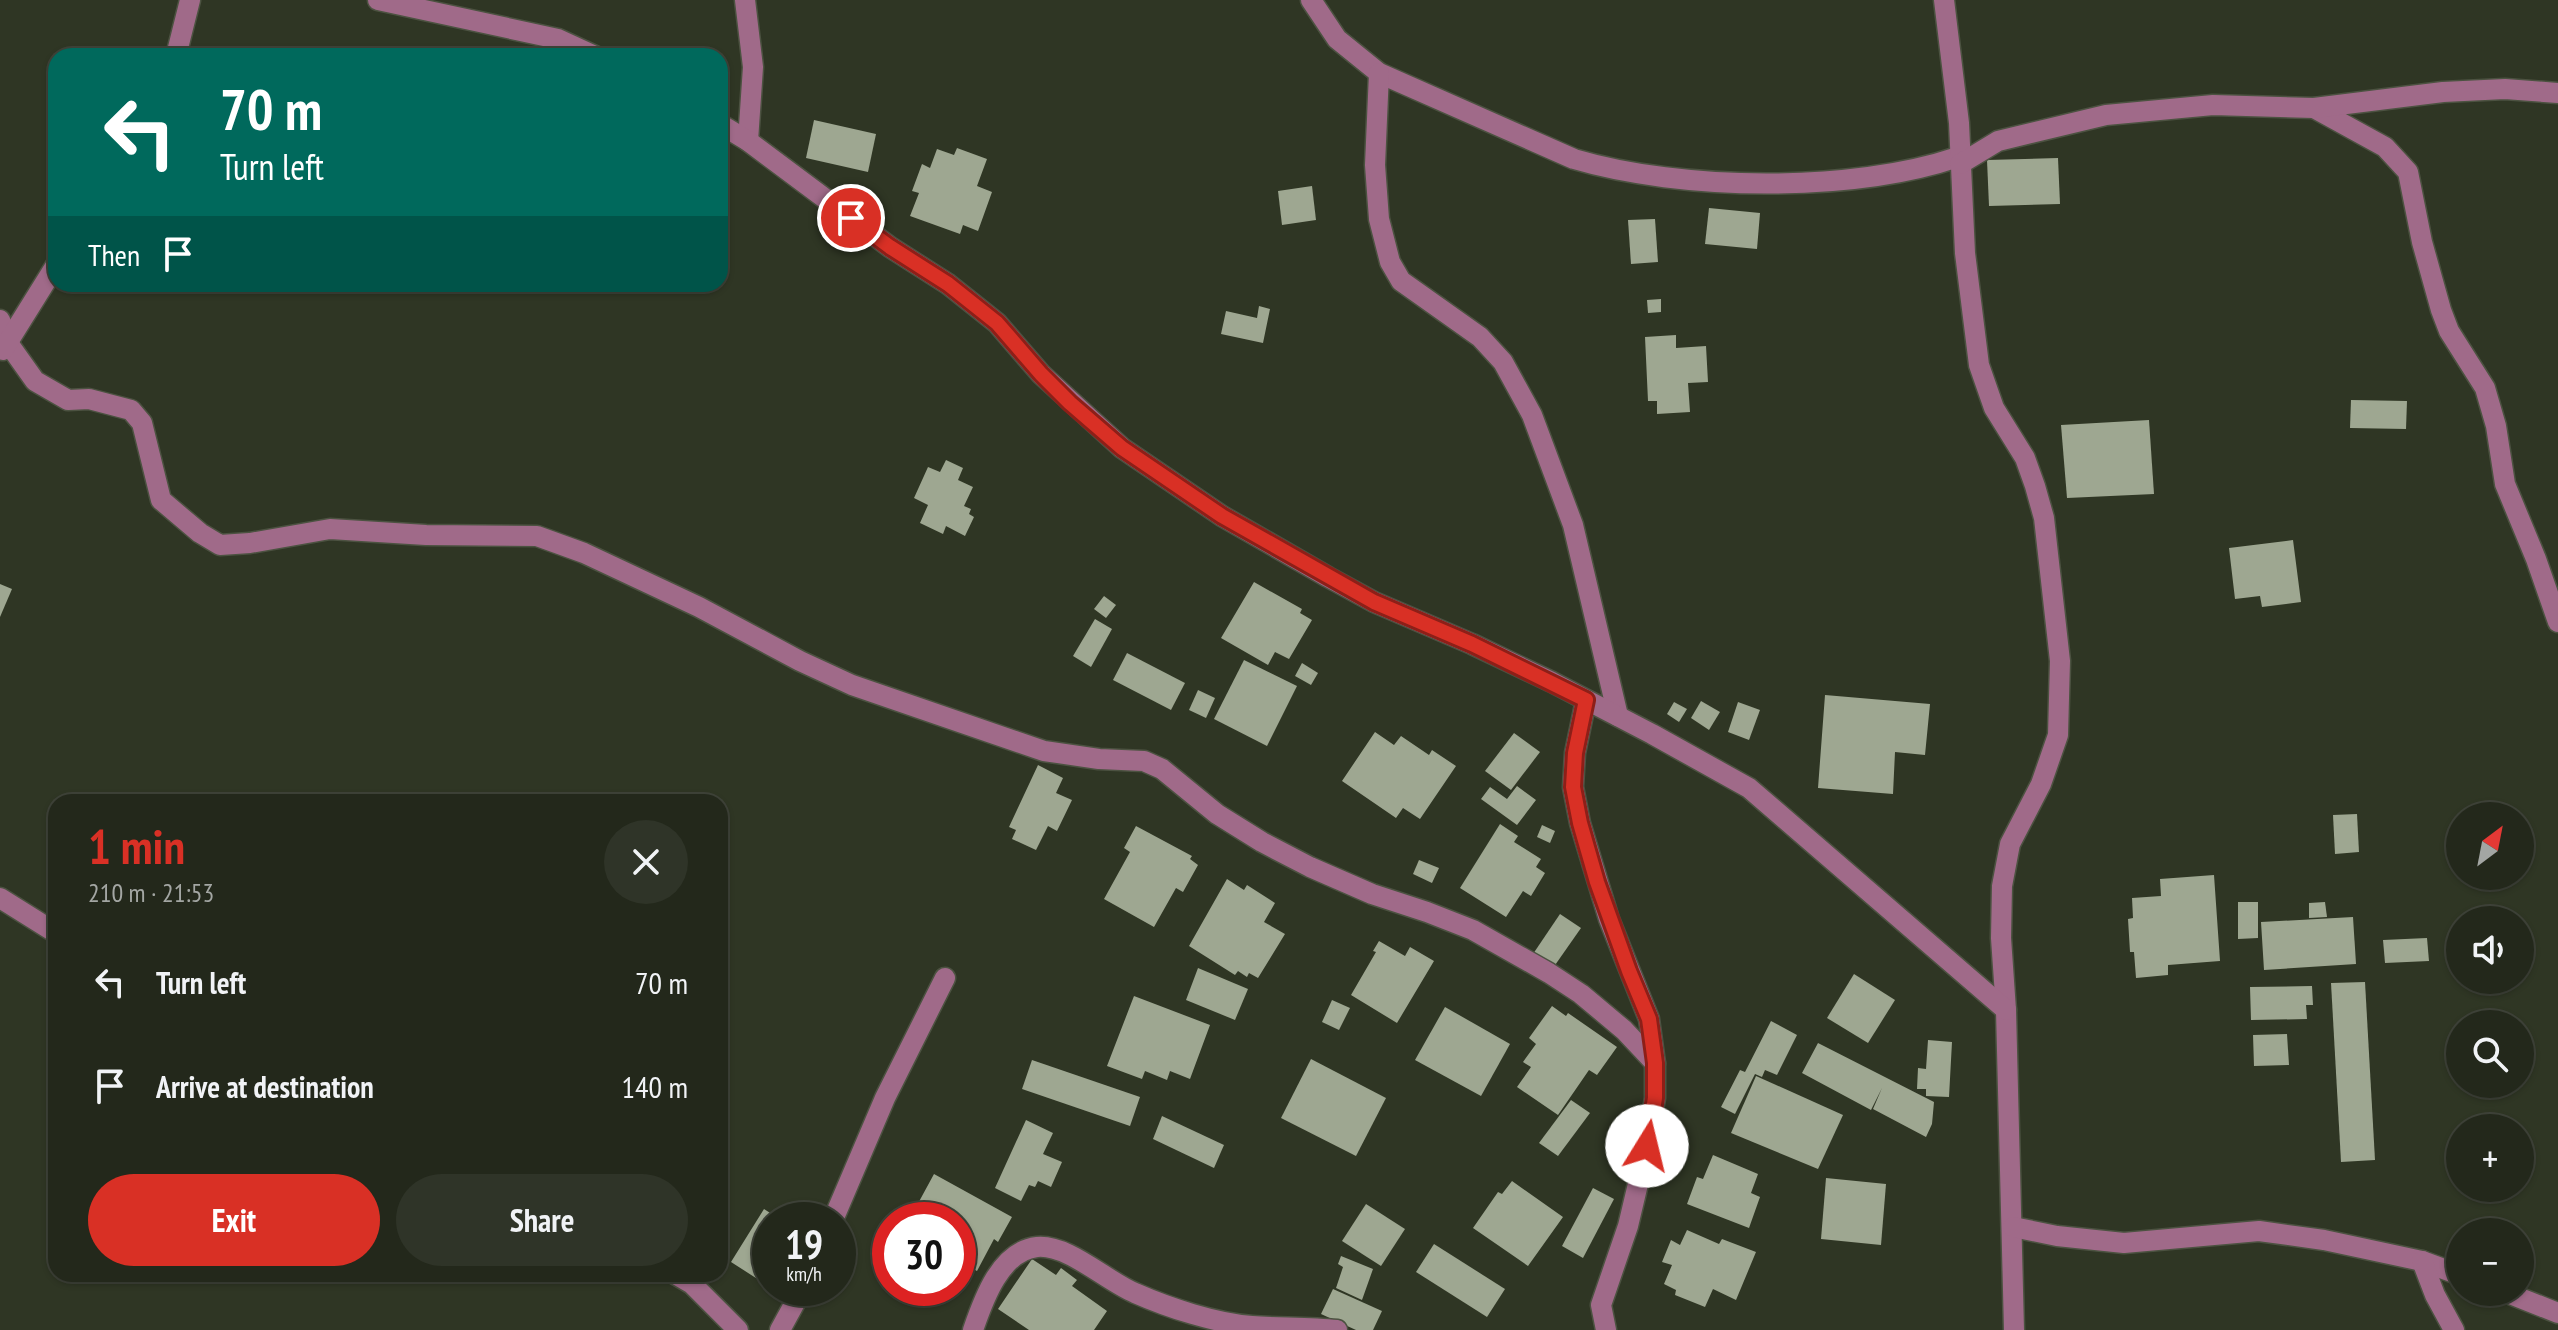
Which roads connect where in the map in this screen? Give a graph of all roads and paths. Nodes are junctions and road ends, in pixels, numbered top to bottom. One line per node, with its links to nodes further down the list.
1 (190, 0): 6 (street)
2 (378, 0): 7 (street)
3 (745, 0): 12 (street)
4 (1311, 0): 8 (street)
5 (1944, 0): 13 (street)
6 (178, 48)
7 (578, 48)
8 (1379, 73): 13 (street); 19 (street)
9 (2558, 93): 10 (street)
10 (2314, 108): 13 (street); 17 (street)
11 (728, 129): 12 (street)
12 (748, 141): 18 (street)
13 (1959, 160): 23 (street)
14 (48, 278): 16 (street)
15 (0, 320): 16 (street)
16 (4, 349): 24 (street)
17 (2558, 622)
18 (1586, 700): 19 (street); 24 (street)
19 (1618, 716): 23 (street)
20 (0, 898): 21 (street)
21 (48, 928)
22 (945, 978): 25 (street)
23 (2006, 1010): 26 (street)
24 (1655, 1063): 37 (street)
25 (841, 1202)
26 (2013, 1227): 27 (street); 38 (street)
27 (2422, 1261): 28 (street); 39 (street)
28 (2446, 1270)
29 (689, 1282): 33 (street)
30 (2534, 1303): 32 (street)
31 (793, 1306): 34 (street)
32 (2558, 1313)
33 (738, 1330)
34 (780, 1330)
35 (973, 1330): 36 (street)
36 (1337, 1330)
37 (1606, 1330)
38 (2014, 1330)
39 (2454, 1330)

